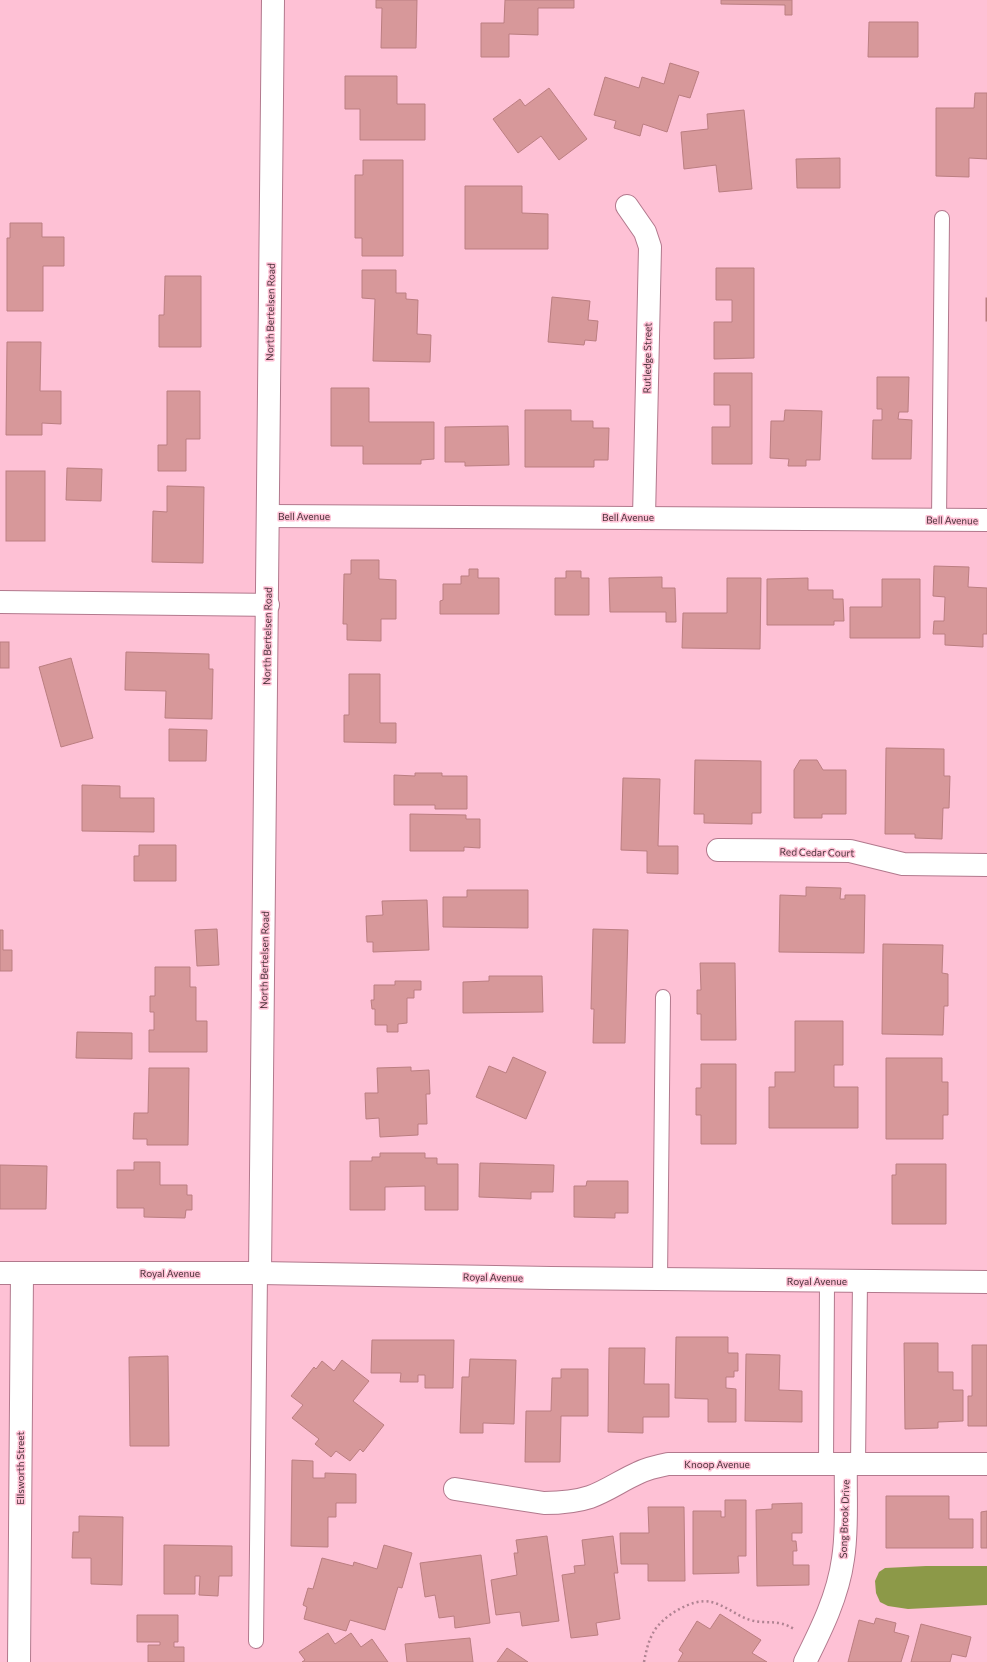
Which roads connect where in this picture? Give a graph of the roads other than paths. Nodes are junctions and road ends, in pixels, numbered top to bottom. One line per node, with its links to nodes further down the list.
1 (273, 0): 4 (street, North Bertelsen Road)
2 (627, 206): 5 (street, Rutledge Street)
3 (942, 218): 6 (lane)
4 (268, 516): 5 (street, Bell Avenue); 9 (street, North Bertelsen Road)
5 (644, 517): 6 (street, Bell Avenue)
6 (939, 520): 7 (street, Bell Avenue)
7 (987, 520)
8 (0, 602): 9 (street)
9 (268, 604): 13 (street, North Bertelsen Road)
10 (718, 850): 11 (street, Red Cedar Court)
11 (987, 865)
12 (663, 997): 16 (lane)
13 (260, 1272): 15 (street, Royal Avenue); 16 (street, Royal Avenue); 23 (lane)
14 (0, 1273): 15 (street, Royal Avenue)
15 (22, 1273): 24 (street, Ellsworth Street)
16 (660, 1280): 18 (street, Royal Avenue)
17 (860, 1281): 18 (street, Royal Avenue); 19 (street, Royal Avenue); 20 (lane)
18 (827, 1282): 20 (lane)
19 (987, 1282)
20 (843, 1464): 21 (street, Knoop Avenue); 22 (street, Knoop Avenue); 25 (street, Song Brook Drive)
21 (987, 1464)
22 (456, 1489)
23 (256, 1641)
24 (19, 1662)
25 (805, 1662)

